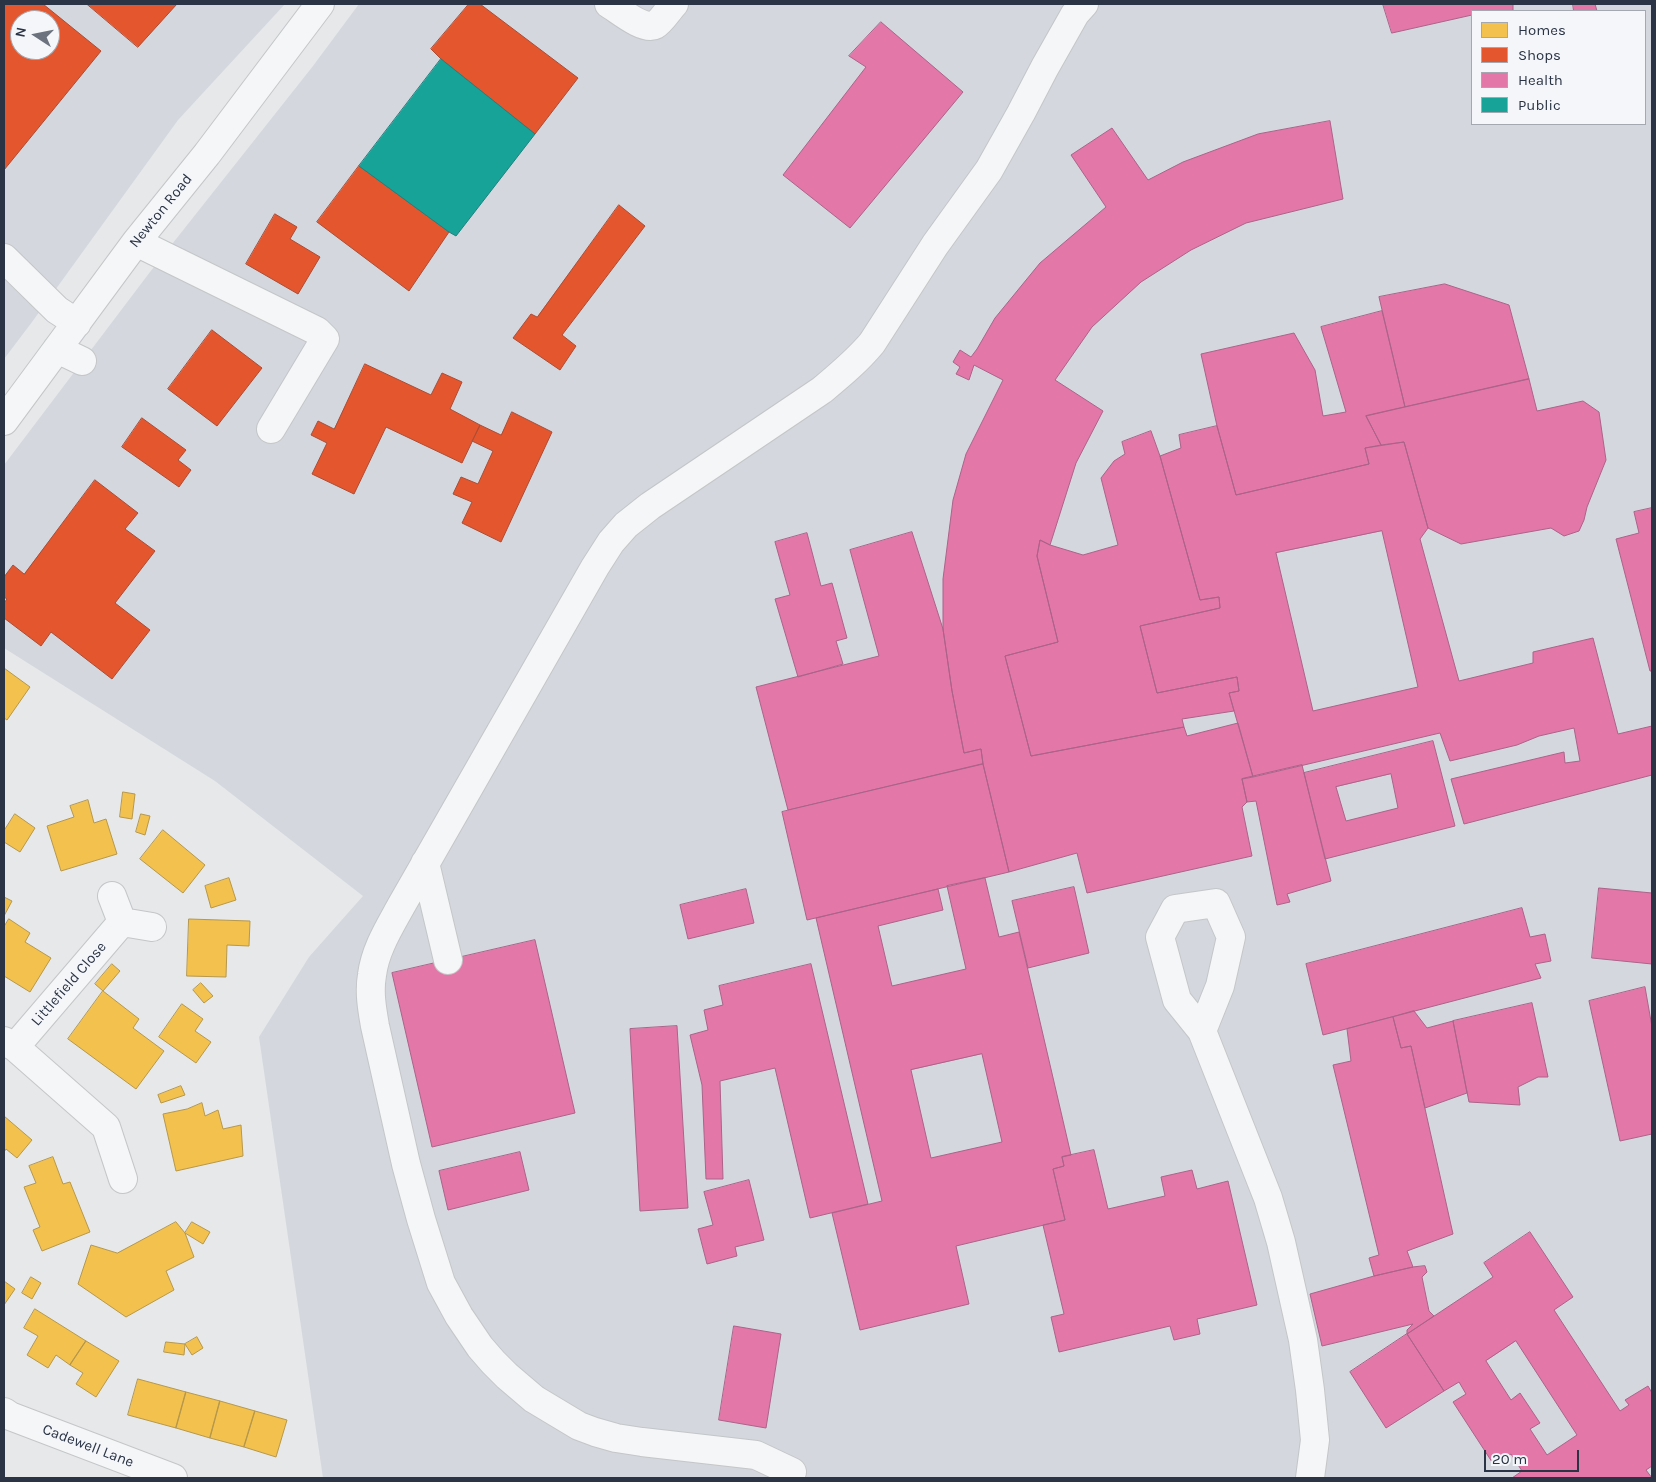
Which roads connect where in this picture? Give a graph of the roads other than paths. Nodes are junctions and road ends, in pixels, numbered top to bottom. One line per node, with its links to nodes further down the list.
1 (319, 4): 5 (street, Newton Road)
2 (609, 4): 3 (street)
3 (674, 4)
4 (1084, 4): 12 (street)
5 (136, 242): 7 (street, Newton Road); 11 (street)
6 (4, 258): 7 (street)
7 (77, 323): 8 (street, Newton Road)
8 (57, 349): 9 (street); 10 (street, Newton Road)
9 (82, 361)
10 (4, 420)
11 (271, 430)
12 (425, 864): 16 (street); 21 (street)
13 (112, 896): 14 (street)
14 (122, 922): 15 (street); 18 (street, Littlefield Close)
15 (152, 927)
16 (448, 960)
17 (1202, 1031): 23 (street)
18 (9, 1044): 19 (street)
19 (123, 1179)
20 (4, 1412): 22 (street, Cadewell Lane)
21 (792, 1472)
22 (173, 1478)
23 (1310, 1478)

